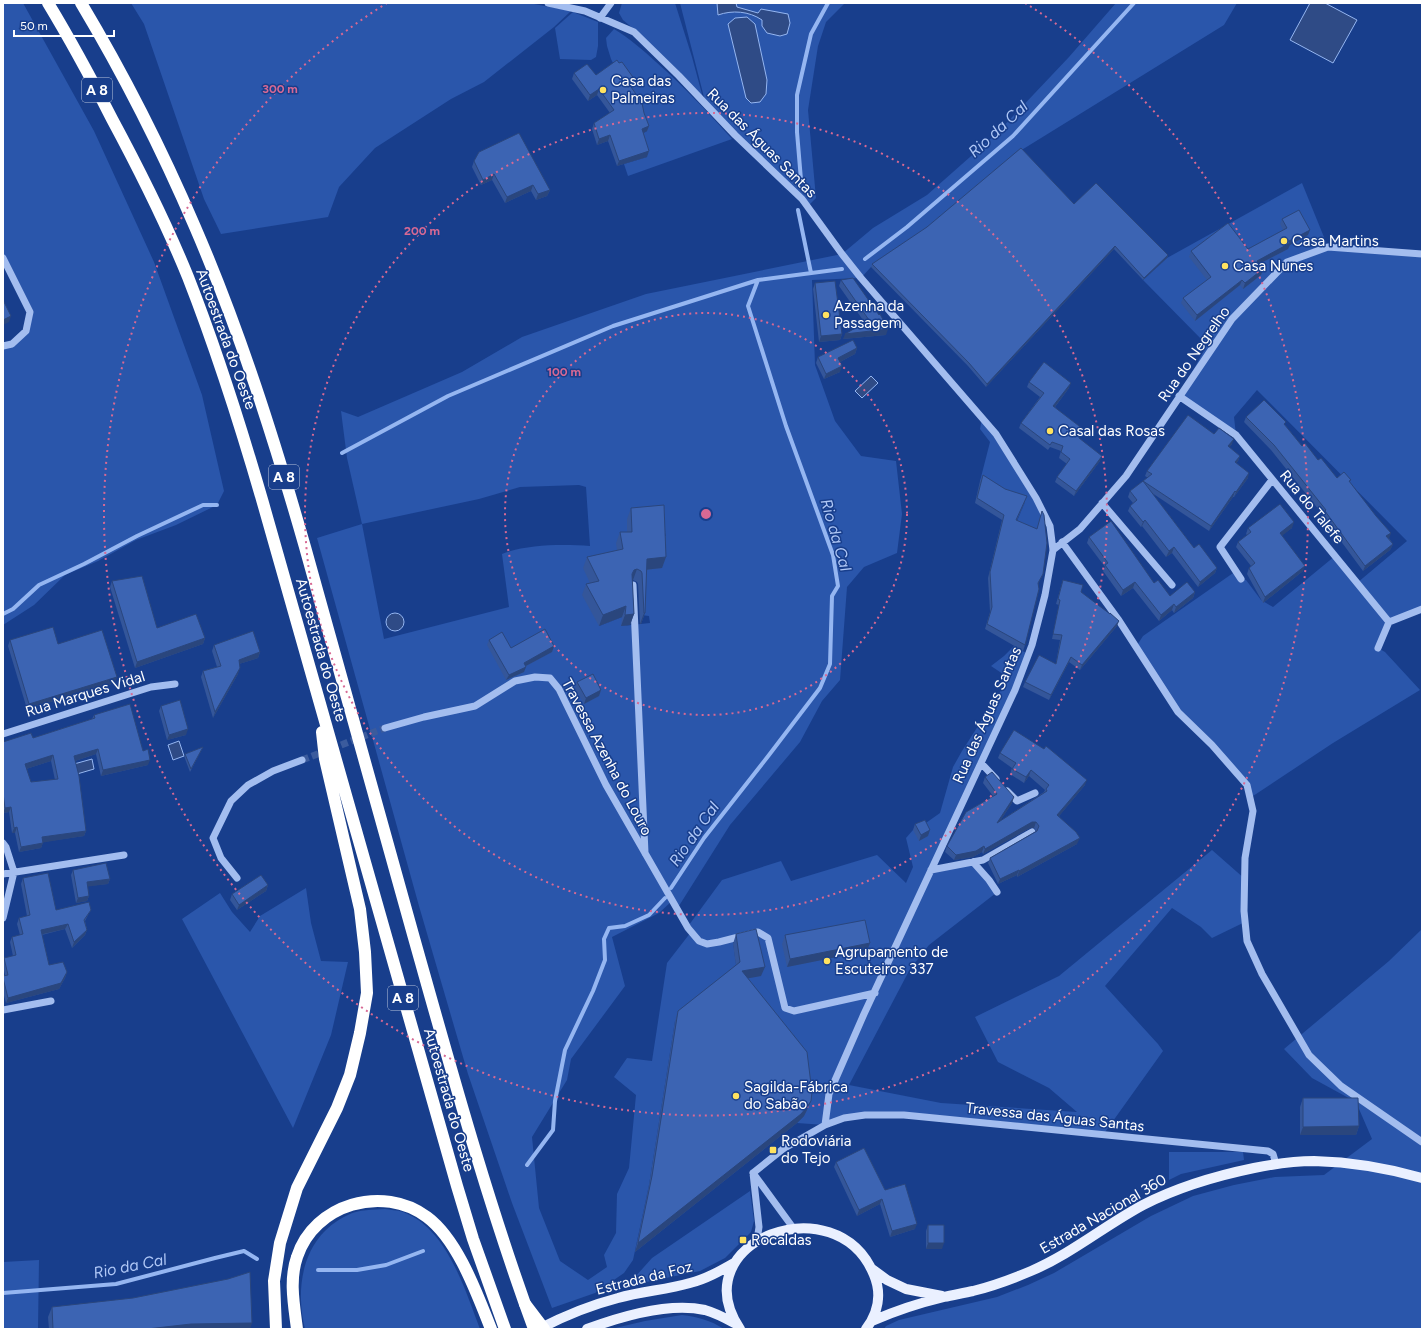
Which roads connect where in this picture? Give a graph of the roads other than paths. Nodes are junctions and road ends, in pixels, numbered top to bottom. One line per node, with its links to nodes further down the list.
1 (48, 3): 21 (highway, Autoestrada do Oeste / A 8)
2 (81, 3): 53 (highway, Autoestrada do Oeste / A 8)
3 (548, 3): 5 (street, Rua das Águas Santas)
4 (611, 3): 5 (street)
5 (600, 18): 13 (street, Rua das Águas Santas)
6 (1422, 254): 9 (street, Rua do Negrelho)
7 (3, 258): 8 (street)
8 (3, 346)
9 (1179, 396): 10 (street, Rua do Talefe); 11 (street, Rua do Negrelho)
10 (1272, 480): 14 (street); 18 (street, Rua do Talefe)
11 (1102, 503): 12 (street, Rua do Negrelho); 15 (street)
12 (1062, 542): 13 (street, Rua do Negrelho); 44 (street)
13 (1053, 550): 25 (street, Rua das Águas Santas)
14 (1241, 579)
15 (1172, 585)
16 (633, 586): 32 (street)
17 (1422, 609): 18 (street)
18 (1389, 622): 19 (street)
19 (1378, 648)
20 (175, 684): 23 (street, Rua Marques Vidal)
21 (319, 701): 56 (highway); 59 (highway, Autoestrada do Oeste / A 8)
22 (385, 728): 32 (street, Travessa Azenha do Louro)
23 (3, 734)
24 (302, 760): 37 (street)
25 (981, 764): 26 (street); 34 (street, Rua das Águas Santas)
26 (999, 781)
27 (1004, 787): 28 (street)
28 (1034, 793)
29 (1032, 832): 33 (street)
30 (3, 843): 35 (street)
31 (124, 855): 35 (street)
32 (646, 856): 40 (street)
33 (973, 862): 34 (street); 38 (street)
34 (931, 870): 40 (street, Rua das Águas Santas)
35 (14, 872): 36 (street); 39 (street)
36 (3, 874)
37 (238, 878)
38 (997, 892)
39 (3, 918)
40 (875, 993): 43 (street, Rua das Águas Santas)
41 (51, 1001): 42 (street)
42 (3, 1010)
43 (825, 1125): 45 (street, Travessa das Águas Santas); 46 (street)
44 (1422, 1142)
45 (1276, 1164): 47 (main road, Estrada Nacional 360); 52 (main road, Estrada Nacional 360)
46 (753, 1173): 48 (street); 49 (street)
47 (1422, 1178)
48 (794, 1228): 49 (main road); 51 (main road)
49 (757, 1240): 50 (main road)
50 (734, 1263): 55 (main road); 61 (main road, Estrada da Foz)
51 (872, 1269): 52 (main road, Estrada Nacional 360); 54 (main road)
52 (944, 1297): 54 (main road, Estrada Nacional 360)
53 (525, 1304): 60 (highway, Autoestrada do Oeste / A 8, bridge); 62 (highway, bridge)
54 (869, 1325)
55 (738, 1326): 63 (main road)
56 (276, 1329)
57 (297, 1329): 58 (highway)
58 (491, 1329)
59 (505, 1329)
60 (534, 1329)
61 (538, 1329)
62 (544, 1329)
63 (587, 1329)

